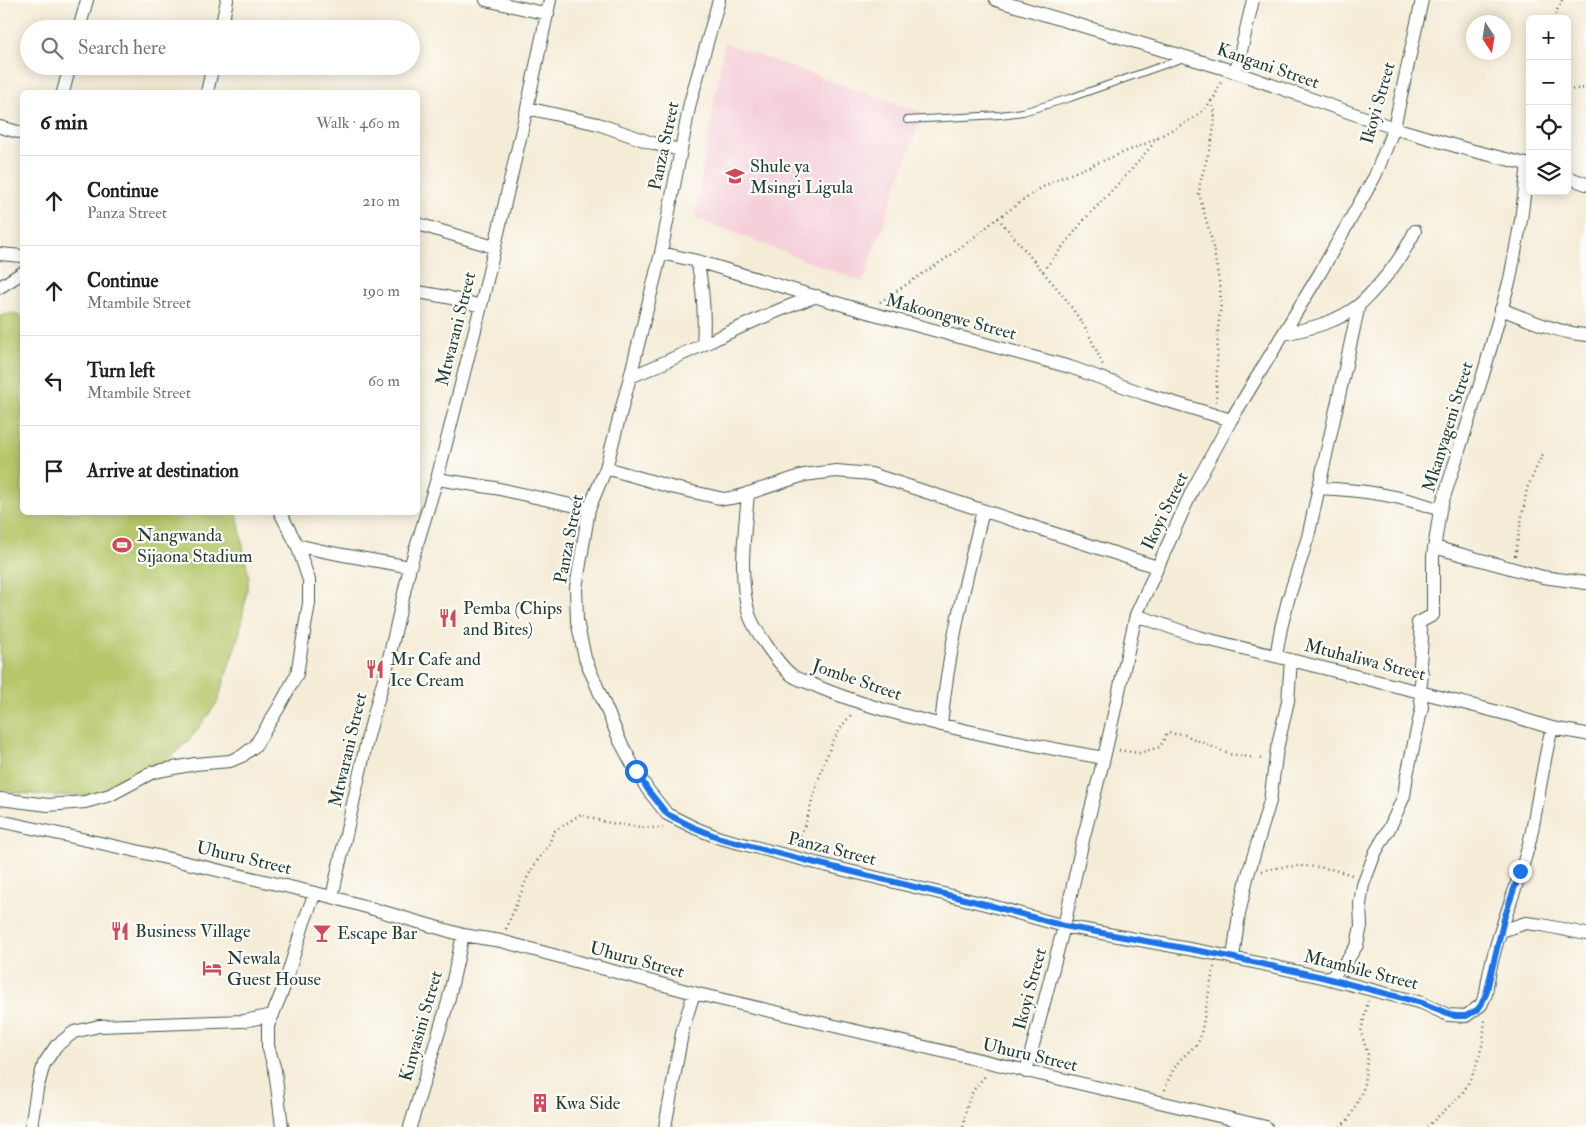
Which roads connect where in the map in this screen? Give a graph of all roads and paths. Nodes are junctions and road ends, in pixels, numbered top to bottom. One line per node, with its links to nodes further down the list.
1 (87, 0): 12 (street)
2 (227, 0): 13 (street)
3 (486, 0): 10 (street)
4 (550, 0): 10 (street, Mtwarani Street)
5 (719, 0): 29 (street, Panza Street)
6 (996, 0): 14 (street, Kangani Street)
7 (1253, 0): 15 (street)
8 (1422, 0): 26 (street, Ikoyi Street)
9 (1562, 0): 11 (path)
10 (548, 14): 23 (street, Mtwarani Street)
11 (1555, 15)
12 (82, 20)
13 (223, 20)
14 (1185, 57): 15 (street, Kangani Street); 24 (lane)
15 (1231, 71): 22 (path); 26 (street, Kangani Street)
16 (68, 75): 19 (street)
17 (211, 75): 20 (street)
18 (1586, 88): 21 (path)
19 (64, 90)
20 (207, 90)
21 (1571, 90)
22 (1211, 101): 28 (path); 56 (path)
23 (527, 108): 29 (street); 37 (street, Mtwarani Street)
24 (907, 120)
25 (0, 127): 27 (street)
26 (1394, 128): 30 (street, Kangani Street); 51 (street, Ikoyi Street)
27 (20, 133)
28 (1158, 137): 34 (path); 42 (path)
29 (680, 150): 38 (street, Panza Street)
30 (1526, 164)
31 (1571, 178): 33 (street)
32 (1526, 184): 49 (street, Mkanyageni Street)
33 (1586, 184)
34 (998, 218): 42 (path); 50 (path)
35 (420, 225): 37 (street)
36 (1415, 231): 47 (street)
37 (494, 247): 48 (street, Mtwarani Street)
38 (661, 253): 41 (street, Makoongwe Street); 54 (street, Panza Street)
39 (0, 254): 40 (street)
40 (20, 256)
41 (697, 261): 46 (street, Makoongwe Street); 53 (street)
42 (1042, 271): 55 (path)
43 (20, 275): 44 (street)
44 (0, 287)
45 (420, 292): 48 (street)
46 (817, 296): 50 (street, Makoongwe Street); 53 (street)
47 (1359, 305): 51 (street); 61 (street)
48 (481, 306): 60 (street, Mtwarani Street)
49 (1501, 310): 52 (street); 64 (street, Mkanyageni Street)
50 (867, 312): 55 (street, Makoongwe Street)
51 (1283, 334): 57 (street, Ikoyi Street)
52 (1586, 335)
53 (703, 345): 54 (street)
54 (630, 377): 59 (street, Panza Street)
55 (1112, 382): 56 (street, Makoongwe Street)
56 (1216, 414): 57 (street, Makoongwe Street)
57 (1231, 420): 70 (street, Ikoyi Street)
58 (1544, 452): 71 (path)
59 (606, 468): 62 (street); 63 (street, Panza Street)
60 (437, 479): 63 (street); 69 (street, Mtwarani Street)
61 (1318, 488): 64 (street); 74 (street)
62 (748, 493): 65 (street); 77 (street, Jombe Street)
63 (589, 509): 86 (street, Panza Street)
64 (1440, 510): 68 (street, Mkanyageni Street)
65 (983, 511): 70 (street); 78 (street)
66 (282, 515): 67 (street)
67 (297, 545): 69 (street); 83 (street)
68 (1434, 547): 71 (street); 76 (street, Mkanyageni Street)
69 (410, 567): 90 (street, Mtwarani Street)
70 (1156, 567): 73 (street, Ikoyi Street)
71 (1512, 569): 72 (street)
72 (1586, 583)
73 (1136, 615): 74 (street, Mtuhaliwa Street); 81 (street, Ikoyi Street)
74 (1276, 656): 75 (street, Mtuhaliwa Street)
75 (1291, 660): 76 (street, Mtuhaliwa Street); 82 (street)
76 (1420, 692): 79 (street, Mtuhaliwa Street); 88 (street)
77 (863, 704): 78 (street, Jombe Street); 86 (path)
78 (941, 725): 81 (street, Jombe Street)
79 (1552, 728): 80 (street, Mtuhaliwa Street); 92 (street, Mtambile Street)
80 (1586, 734)
81 (1105, 753): 82 (path); 91 (street, Ikoyi Street)
82 (1276, 759): 87 (street)
83 (0, 799)
84 (0, 821): 89 (street, Uhuru Street)
85 (668, 828): 95 (path)
86 (783, 854): 91 (street, Panza Street)
87 (1247, 878): 88 (path); 97 (street)
88 (1365, 880): 98 (street)
89 (315, 893): 90 (street, Uhuru Street); 102 (street)
90 (332, 897): 94 (street, Uhuru Street)
91 (1064, 926): 96 (street, Mtambile Street); 104 (street, Ikoyi Street)
92 (1501, 931): 93 (street); 101 (street, Mtambile Street)
93 (1586, 934)
94 (463, 935): 95 (street, Uhuru Street); 108 (street, Kinyasini Street)
95 (501, 941): 100 (street, Uhuru Street)
96 (1216, 954): 97 (street, Mtambile Street); 105 (path)
97 (1233, 958): 98 (street, Mtambile Street)
98 (1330, 979): 99 (street, Mtambile Street)
99 (1370, 990): 101 (street, Mtambile Street); 112 (path)
100 (694, 993): 103 (street, Uhuru Street); 109 (street)
101 (1486, 994): 113 (path)
102 (273, 1015): 106 (street); 107 (street)
103 (996, 1064): 104 (street, Uhuru Street); 110 (path)
104 (1026, 1072): 105 (street, Uhuru Street)
105 (1161, 1103): 111 (street, Uhuru Street)
106 (31, 1127)
107 (282, 1127)
108 (410, 1127)
109 (665, 1127)
110 (963, 1127)
111 (1266, 1127)
112 (1340, 1127)
113 (1427, 1127)

